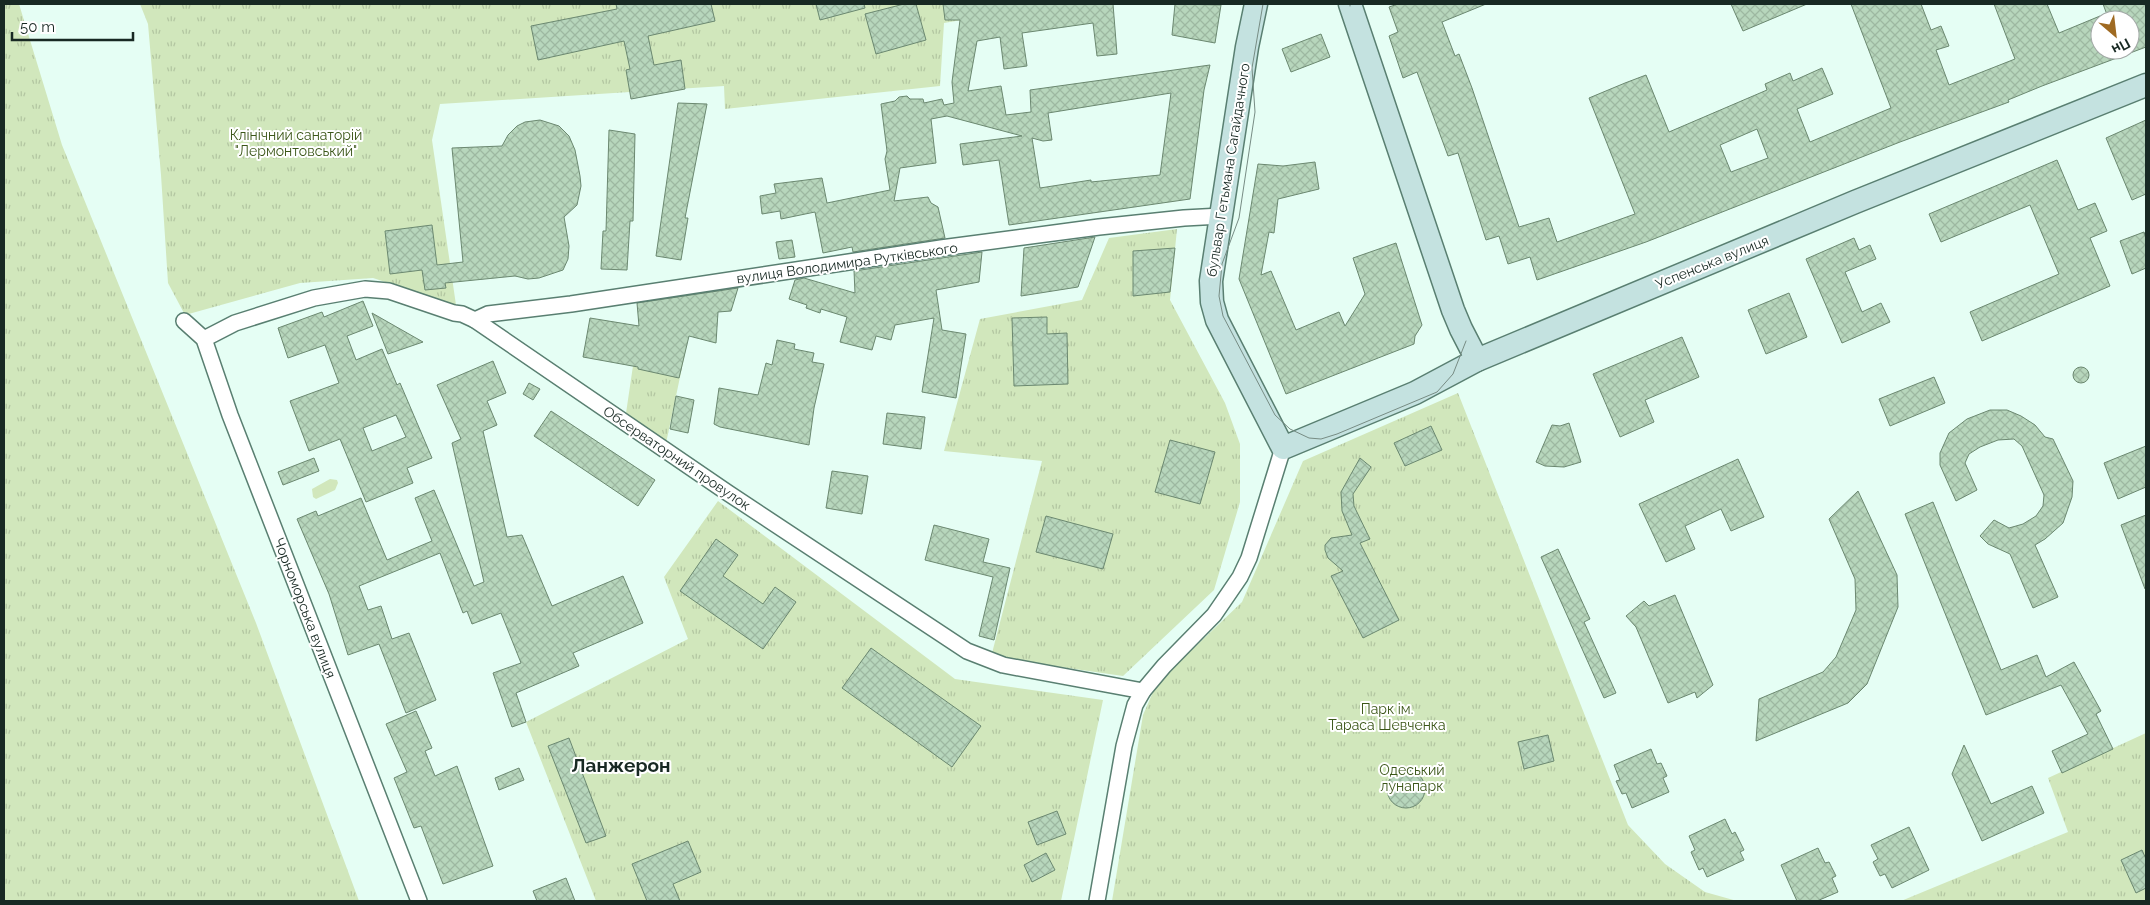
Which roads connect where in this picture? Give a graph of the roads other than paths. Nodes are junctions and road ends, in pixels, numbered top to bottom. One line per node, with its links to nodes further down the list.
1 (1256, 4): 4 (street, бульвар Гетьмана Сагайдачного)
2 (1350, 5): 8 (street)
3 (2146, 85): 8 (street, Успенська вулиця)
4 (1221, 216): 5 (street, вулиця Володимира Рутківського); 9 (street, бульвар Гетьмана Сагайдачного)
5 (474, 320): 7 (street, Обсерваторний провулок); 10 (street, Обсерваторний провулок)
6 (184, 321): 7 (street, Чорноморська вулиця)
7 (204, 340): 11 (street, Чорноморська вулиця)
8 (1472, 350): 9 (street, Успенська вулиця)
9 (1283, 448): 10 (street)
10 (1143, 691): 12 (street)
11 (418, 901)
12 (1097, 901)

